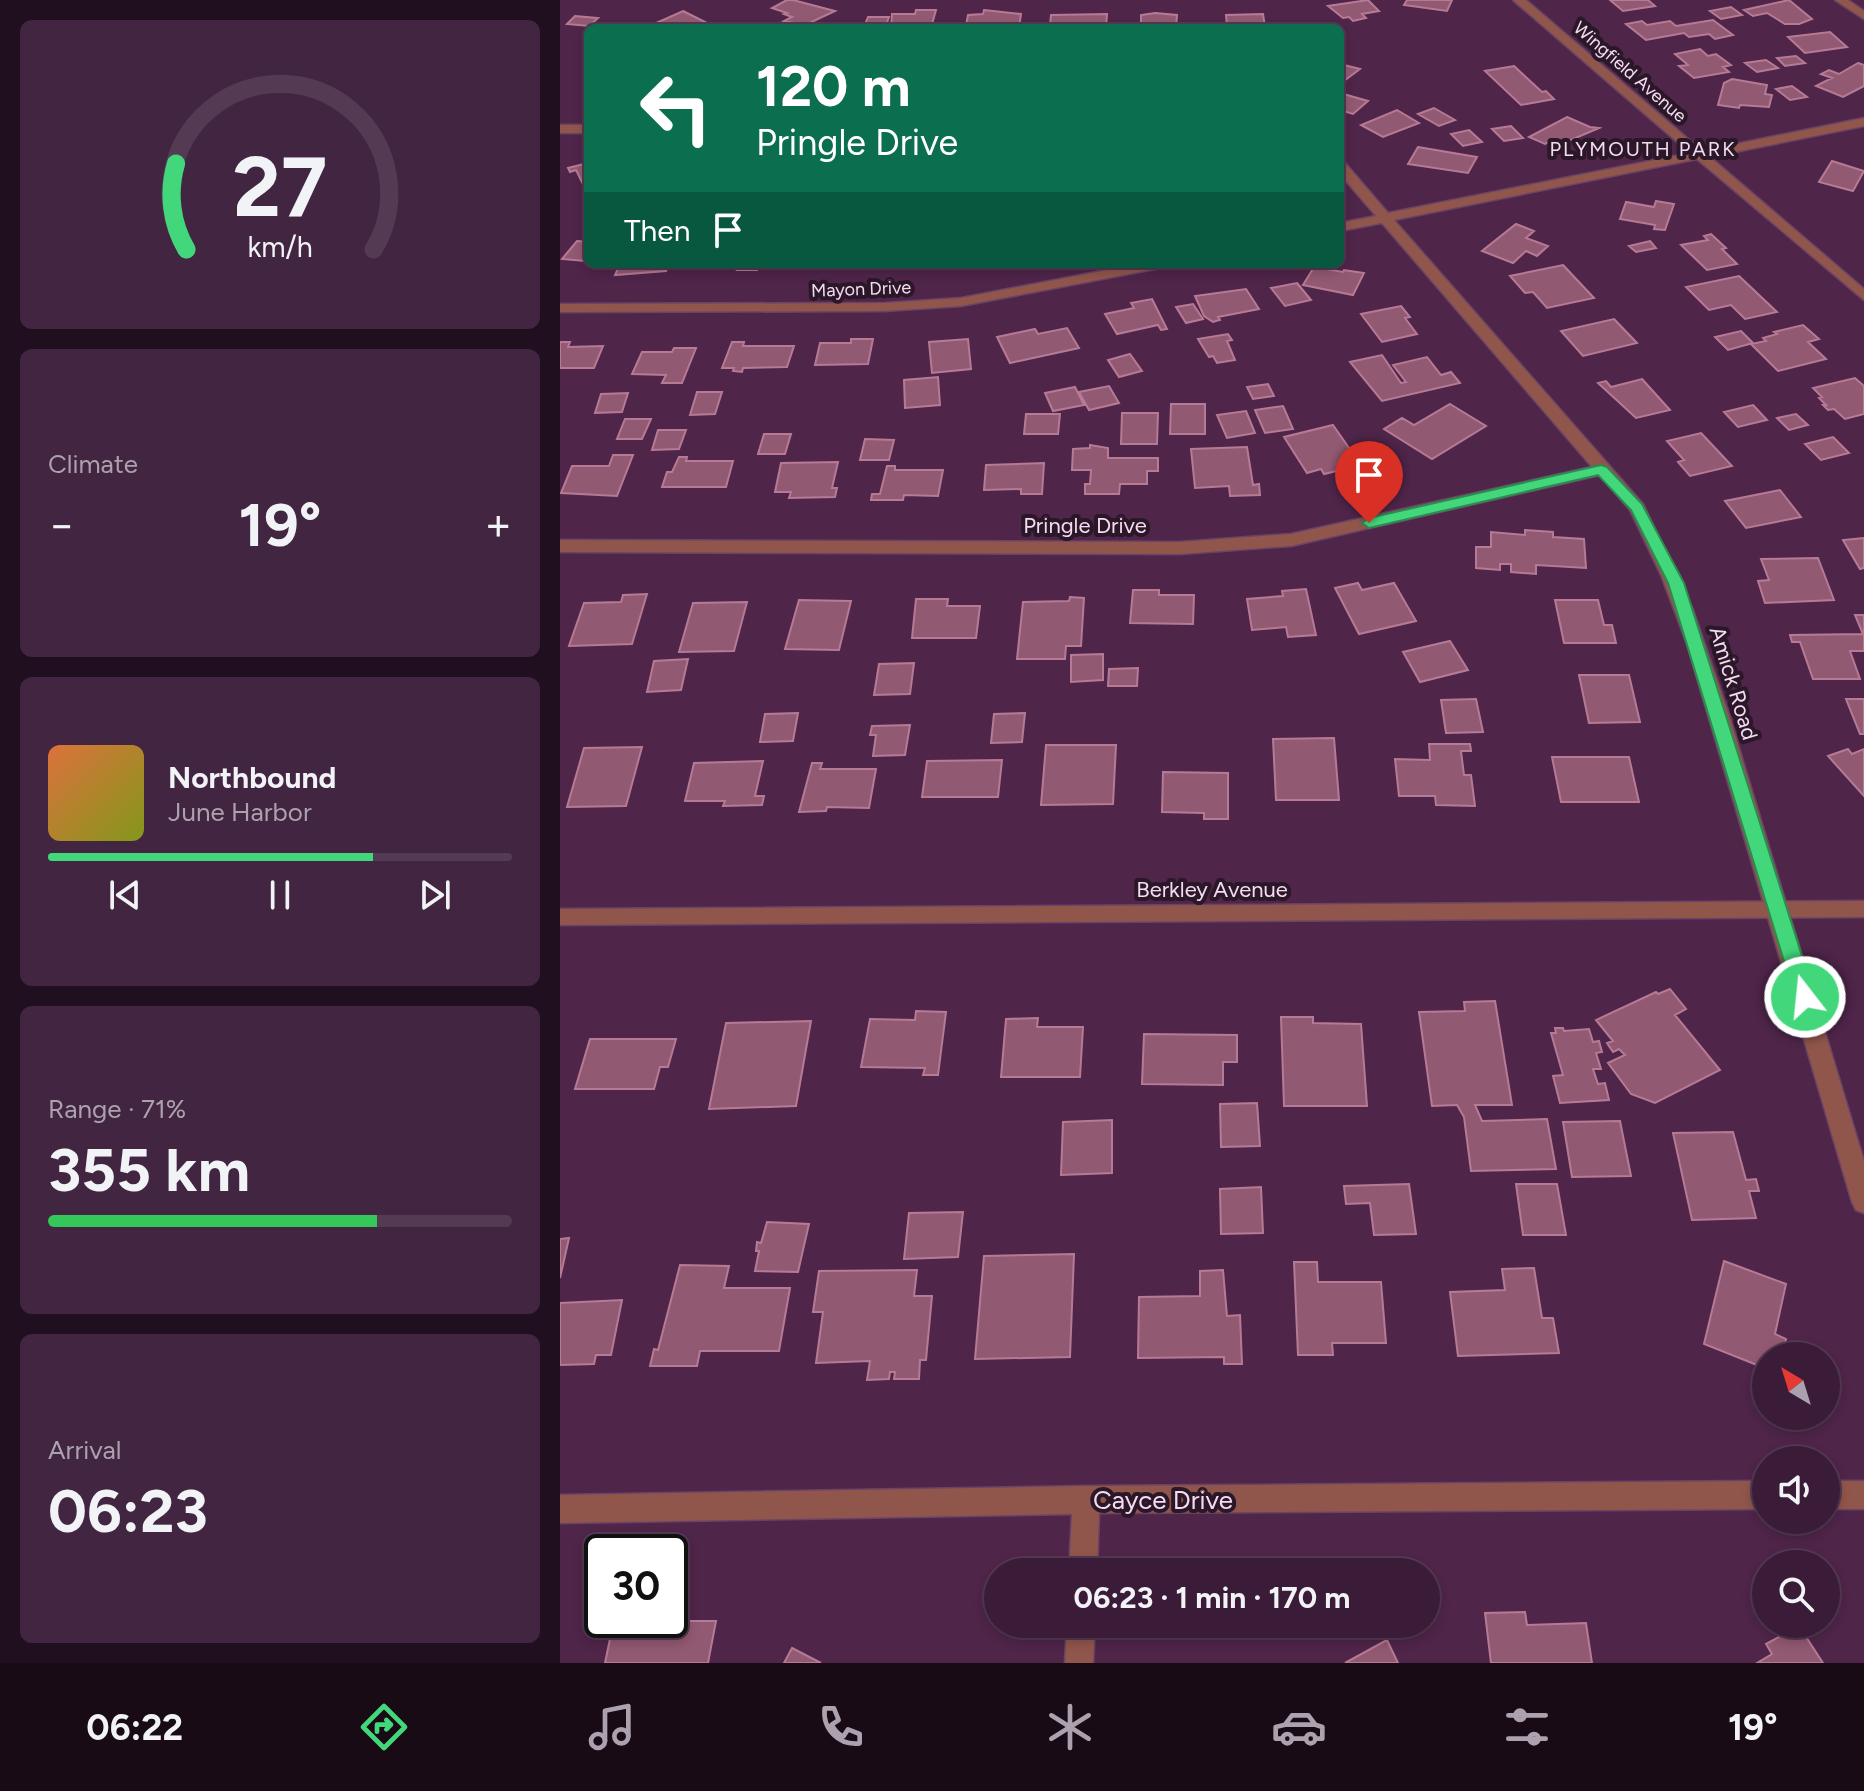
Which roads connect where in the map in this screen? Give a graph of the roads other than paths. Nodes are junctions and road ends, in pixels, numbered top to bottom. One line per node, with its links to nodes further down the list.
1 (1519, 0): 7 (street, Wingfield Avenue)
2 (1841, 0): 3 (street)
3 (1864, 16)
4 (1864, 122): 7 (street)
5 (560, 129): 6 (street)
6 (584, 129)
7 (1699, 155): 9 (street); 12 (street, Wingfield Avenue)
8 (1344, 171): 9 (street, Amick Road)
9 (1385, 218): 10 (street); 14 (street, Amick Road)
10 (1344, 226)
11 (1139, 268): 13 (street, Mayon Drive)
12 (1864, 296)
13 (560, 308)
14 (1601, 470): 15 (street, Pringle Drive); 17 (street, Amick Road)
15 (560, 546)
16 (1864, 909): 17 (street, Berkley Avenue)
17 (1779, 910): 18 (street, Berkley Avenue); 19 (street, Amick Road)
18 (560, 917)
19 (1864, 1202)
20 (1752, 1495): 23 (street, Cayce Drive)
21 (1840, 1495): 22 (street)
22 (1864, 1495)
23 (1086, 1500): 24 (street, Cayce Drive); 25 (street)
24 (560, 1509)
25 (1084, 1558)
26 (1080, 1638): 27 (street)
27 (1079, 1663)

